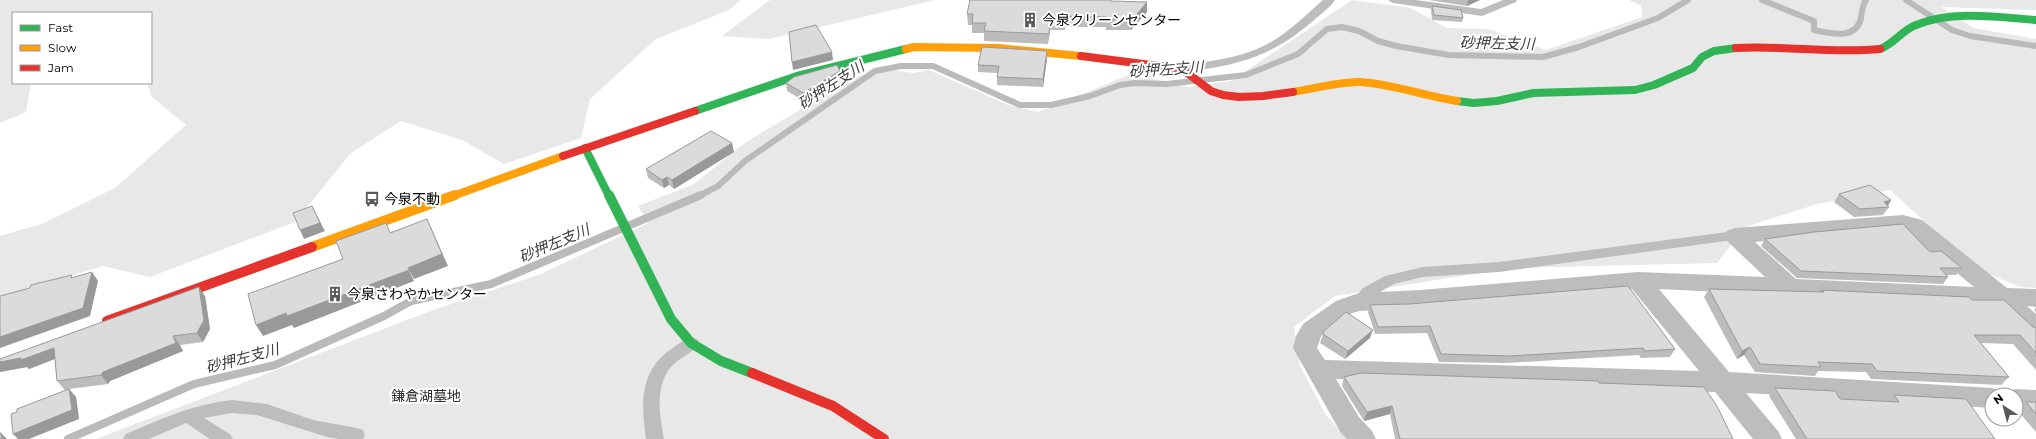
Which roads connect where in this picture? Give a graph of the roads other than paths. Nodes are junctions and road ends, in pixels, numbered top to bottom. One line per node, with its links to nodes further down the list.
1 (1330, 0): 5 (lane)
2 (1393, 0): 3 (lane)
3 (1512, 0)
4 (2036, 20): 5 (street)
5 (1182, 69): 6 (street)
6 (585, 148): 13 (street); 15 (street)
7 (1735, 236): 9 (street); 10 (street); 12 (lane)
8 (1638, 280): 9 (street); 12 (street); 17 (street)
9 (1790, 287): 10 (street)
10 (2002, 297): 11 (street); 14 (street)
11 (2036, 298)
12 (1359, 302): 16 (street)
13 (96, 325)
14 (2036, 328)
15 (691, 343): 25 (lane); 26 (street)
16 (1318, 369): 17 (street); 27 (street)
17 (1724, 382): 18 (street); 28 (street)
18 (1984, 398)
19 (2024, 399): 20 (street)
20 (2036, 400)
21 (188, 416): 22 (lane); 23 (lane); 24 (lane)
22 (356, 435)
23 (132, 439)
24 (224, 439)
25 (655, 439)
26 (884, 439)
27 (1363, 439)
28 (1769, 439)

